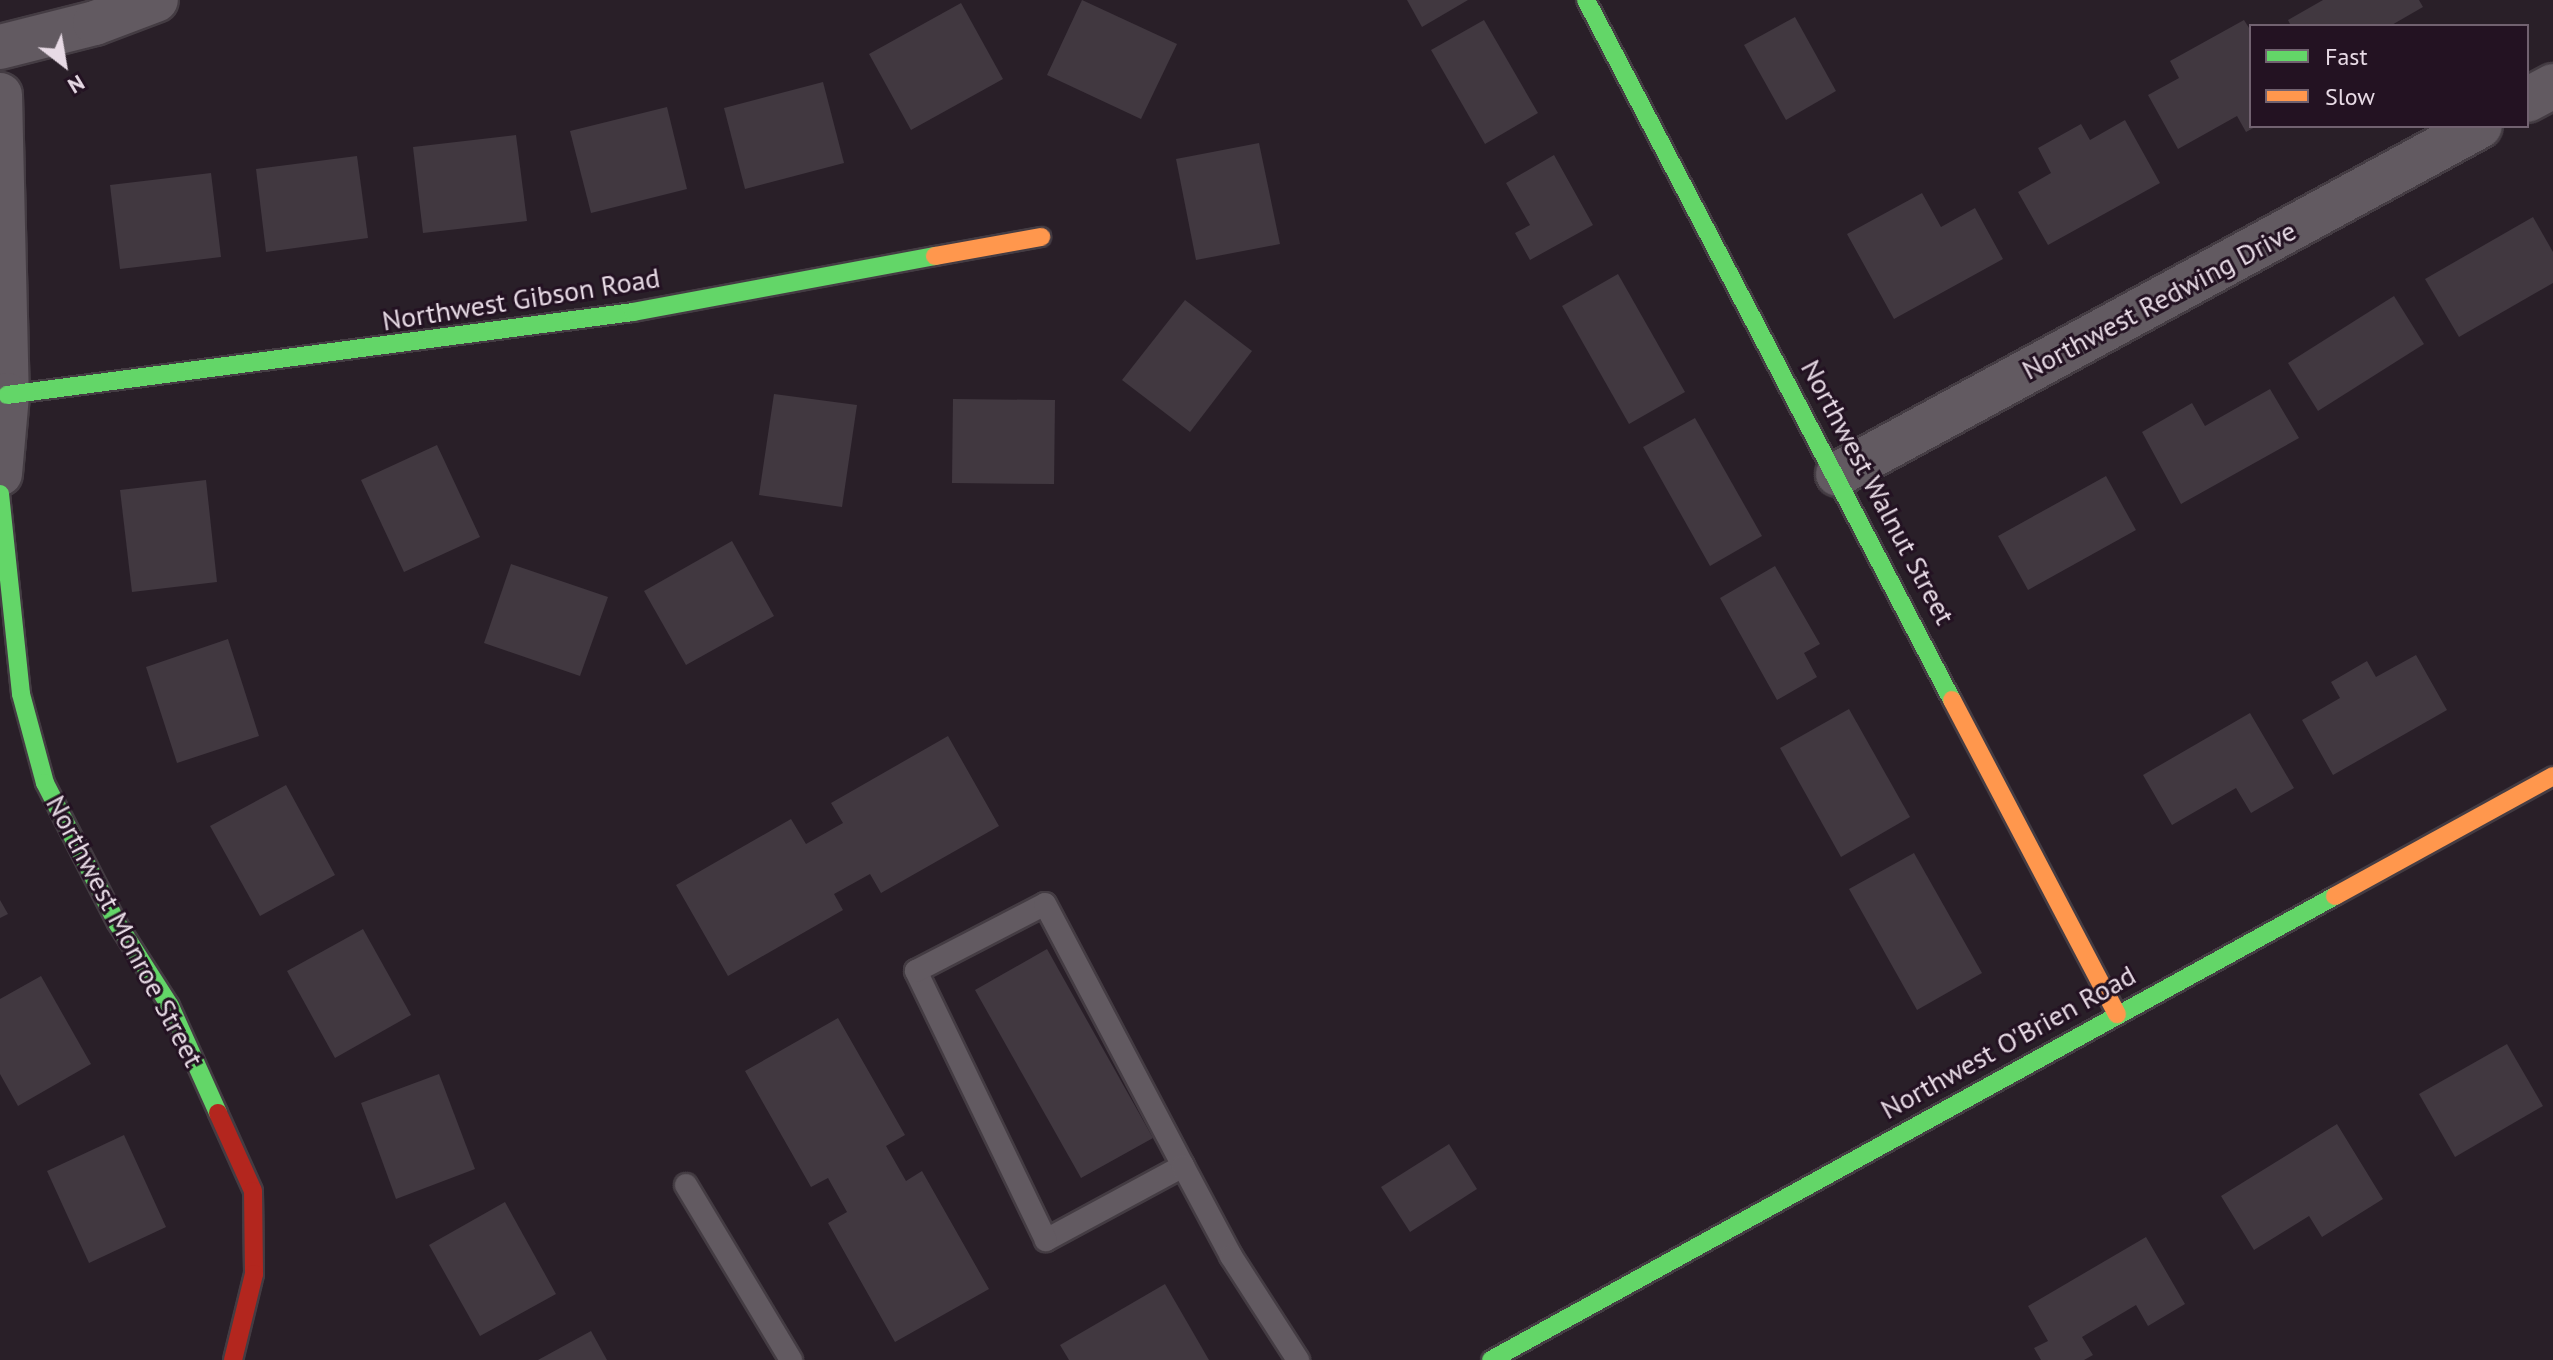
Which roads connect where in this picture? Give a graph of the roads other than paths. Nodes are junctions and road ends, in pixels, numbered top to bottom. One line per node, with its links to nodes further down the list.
1 (156, 0): 3 (street)
2 (1586, 0): 11 (street, Northwest Walnut Street)
3 (0, 47)
4 (2553, 86): 6 (street)
5 (0, 95): 9 (street)
6 (2529, 99)
7 (2476, 128): 11 (street, Northwest Redwing Drive)
8 (1041, 237): 9 (street, Northwest Gibson Road)
9 (7, 395): 10 (street)
10 (0, 474)
11 (1838, 474): 15 (street, Northwest Walnut Street)
12 (0, 494): 13 (street, Northwest Monroe Street)
13 (10, 697): 18 (street, Northwest Monroe Street)
14 (2553, 776): 15 (street, Northwest O'Brien Road)
15 (2117, 1014): 21 (street, Northwest O'Brien Road)
16 (1183, 1166): 16 (lane); 20 (lane)
17 (686, 1185): 19 (lane)
18 (233, 1360)
19 (791, 1360)
20 (1298, 1360)
21 (1491, 1360)

